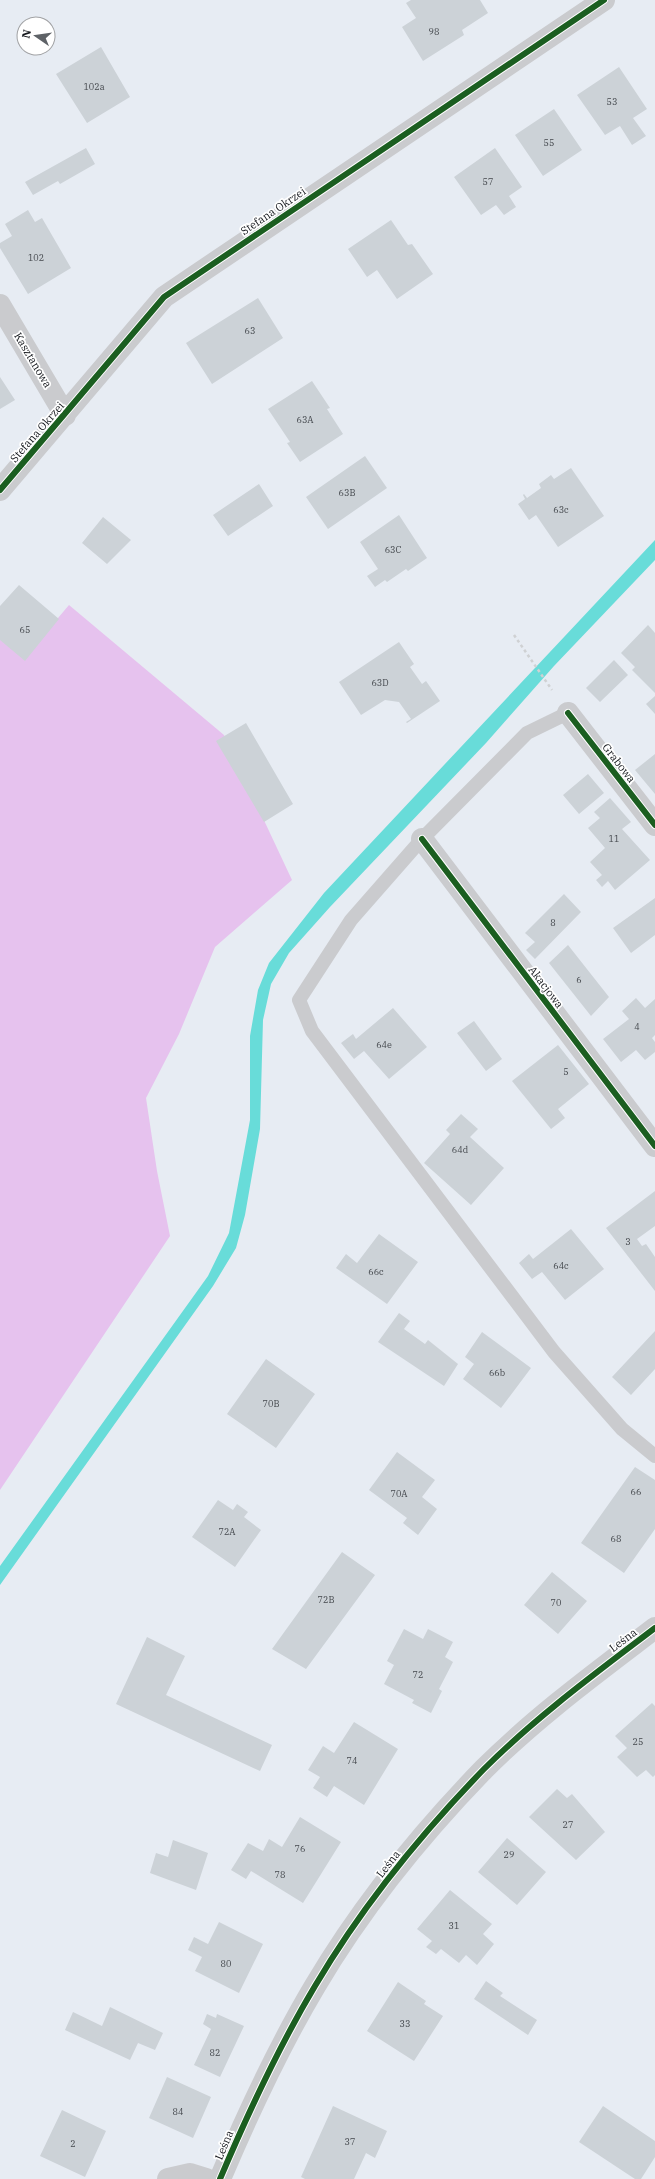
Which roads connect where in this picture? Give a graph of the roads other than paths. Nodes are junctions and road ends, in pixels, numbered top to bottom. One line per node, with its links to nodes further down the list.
1 (604, 0): 3 (street, Stefana Okrzei)
2 (0, 304): 3 (street, Kasztanowa)
3 (65, 415): 4 (street, Stefana Okrzei)
4 (0, 490)
5 (568, 713): 6 (street, Grabowa); 7 (lane)
6 (655, 825)
7 (422, 839): 8 (street, Akacjowa); 9 (lane)
8 (655, 1146)
9 (655, 1456)
10 (655, 1628): 13 (street, Leśna)
11 (168, 2179): 12 (street)
12 (206, 2179)
13 (220, 2179)

